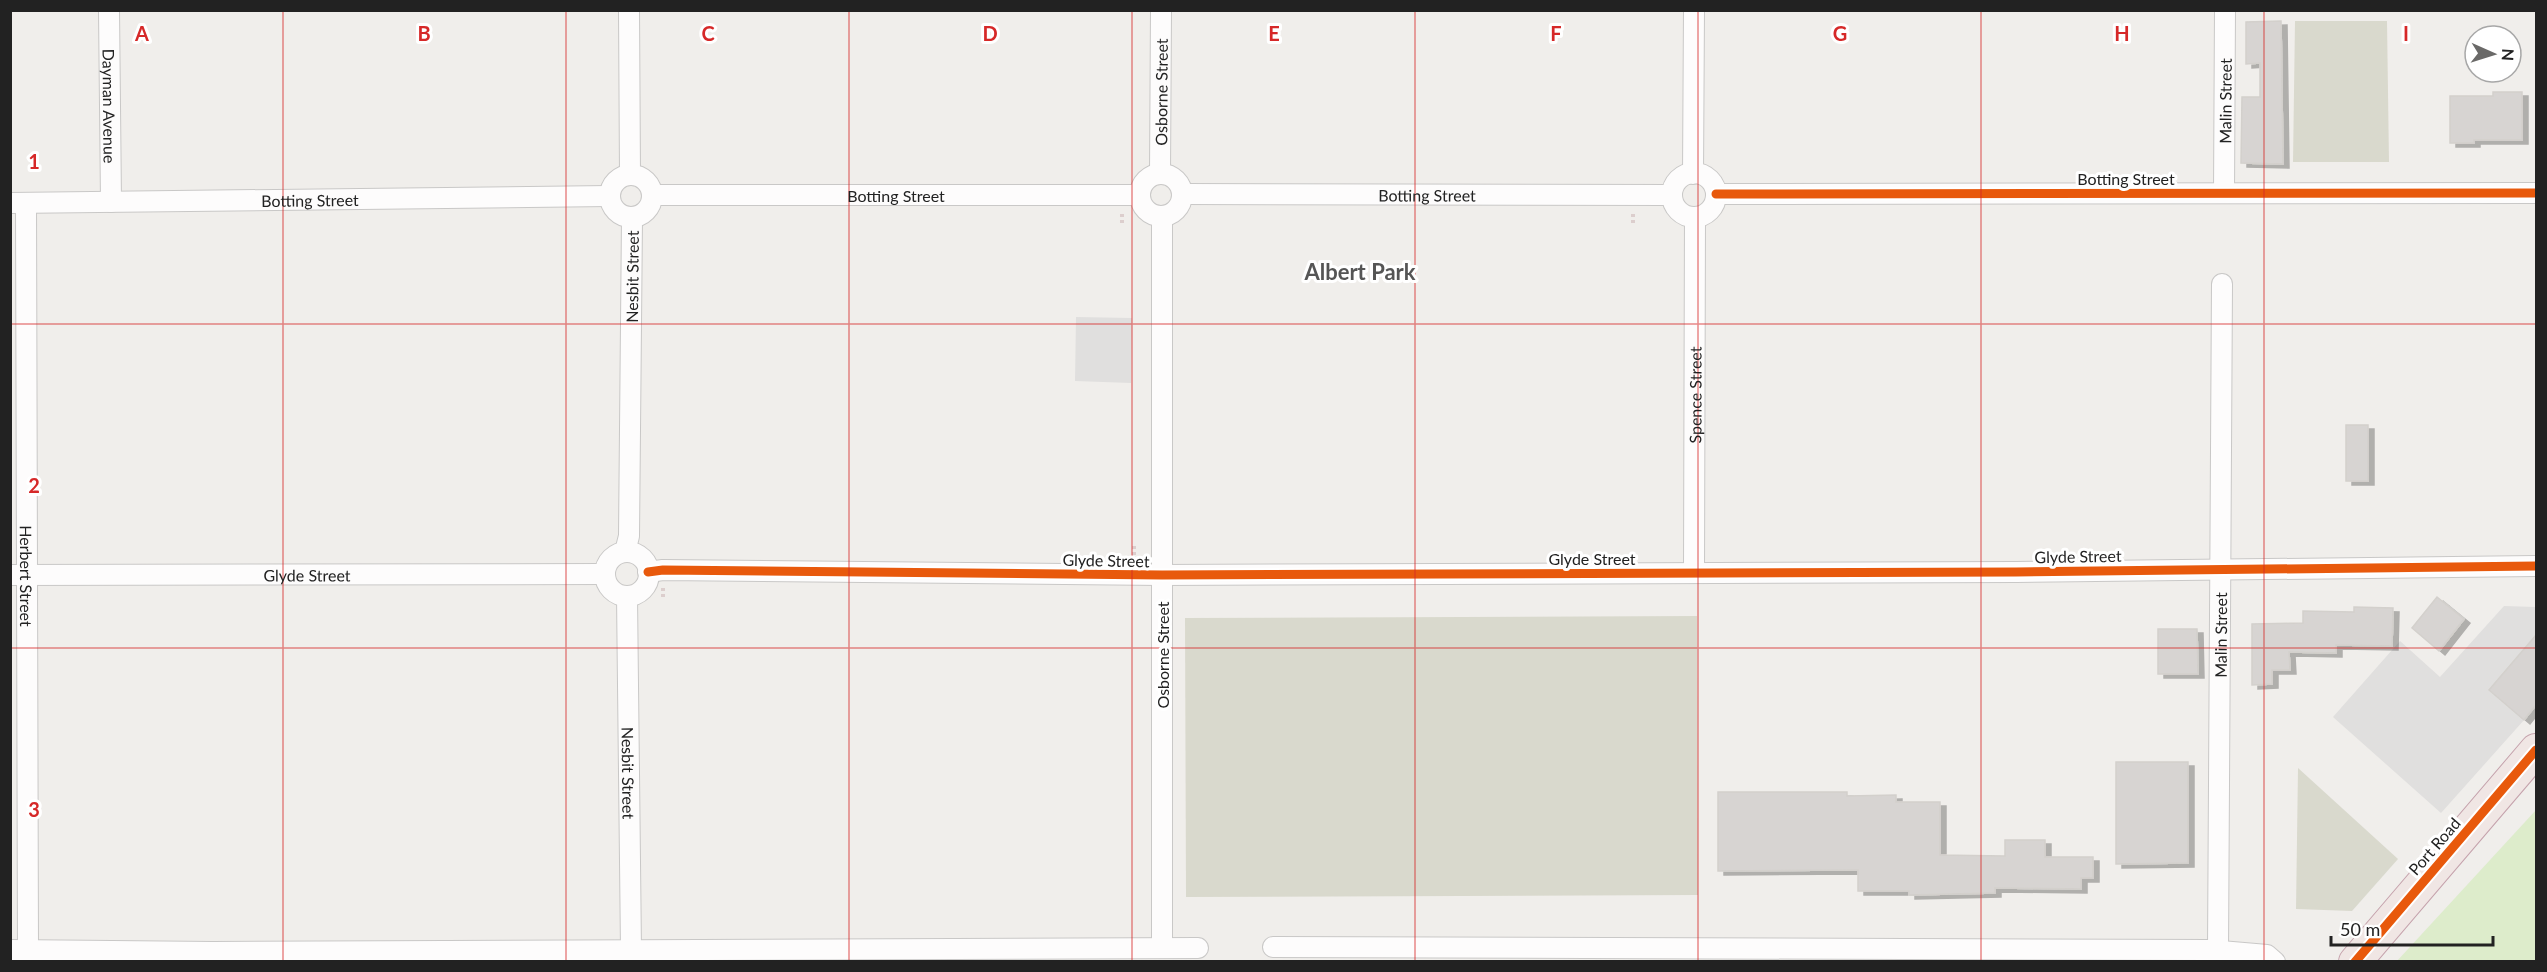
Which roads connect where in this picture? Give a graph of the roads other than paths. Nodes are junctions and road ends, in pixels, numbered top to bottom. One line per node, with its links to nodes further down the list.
1 (109, 10): 17 (street, Dayman Avenue)
2 (629, 10): 8 (street)
3 (1161, 10): 6 (street, Osborne Street)
4 (1694, 10): 7 (street)
5 (2225, 10): 9 (street, Malin Street)
6 (1160, 173): 11 (street); 14 (street)
7 (1693, 174): 12 (street); 15 (street)
8 (630, 175): 13 (street); 16 (street)
9 (2224, 193): 10 (street, Botting Street); 12 (street, Botting Street)
10 (2536, 193)
11 (1183, 194): 15 (street, Botting Street); 19 (street)
12 (1716, 194): 20 (street)
13 (653, 195): 14 (street, Botting Street); 21 (street)
14 (1139, 195): 19 (street)
15 (1672, 195): 20 (street)
16 (609, 196): 17 (street, Botting Street); 21 (street)
17 (111, 202): 18 (street, Botting Street)
18 (18, 204): 29 (street, Herbert Street)
19 (1162, 217): 30 (street, Osborne Street)
20 (1695, 217): 27 (street, Spence Street)
21 (632, 218): 23 (street, Nesbit Street)
22 (2222, 284): 25 (street, Malin Street)
23 (625, 552): 26 (street); 28 (street)
24 (2536, 566): 25 (street, Glyde Street)
25 (2222, 569): 27 (street, Glyde Street); 38 (street, Malin Street)
26 (648, 572): 30 (street, Glyde Street); 31 (street)
27 (1694, 572): 30 (street, Glyde Street)
28 (605, 574): 29 (street, Glyde Street); 31 (street)
29 (19, 575): 36 (street, Herbert Street)
30 (1162, 575): 34 (street, Osborne Street)
31 (627, 596): 37 (street, Nesbit Street)
32 (2536, 751): 41 (highway, Port Road)
33 (1274, 947): 39 (street)
34 (1162, 948): 35 (street); 37 (street)
35 (1198, 948)
36 (19, 950): 37 (street)
37 (631, 950)
38 (2218, 950): 39 (street); 40 (street)
39 (1319, 955)
40 (2275, 962)
41 (2355, 962)

